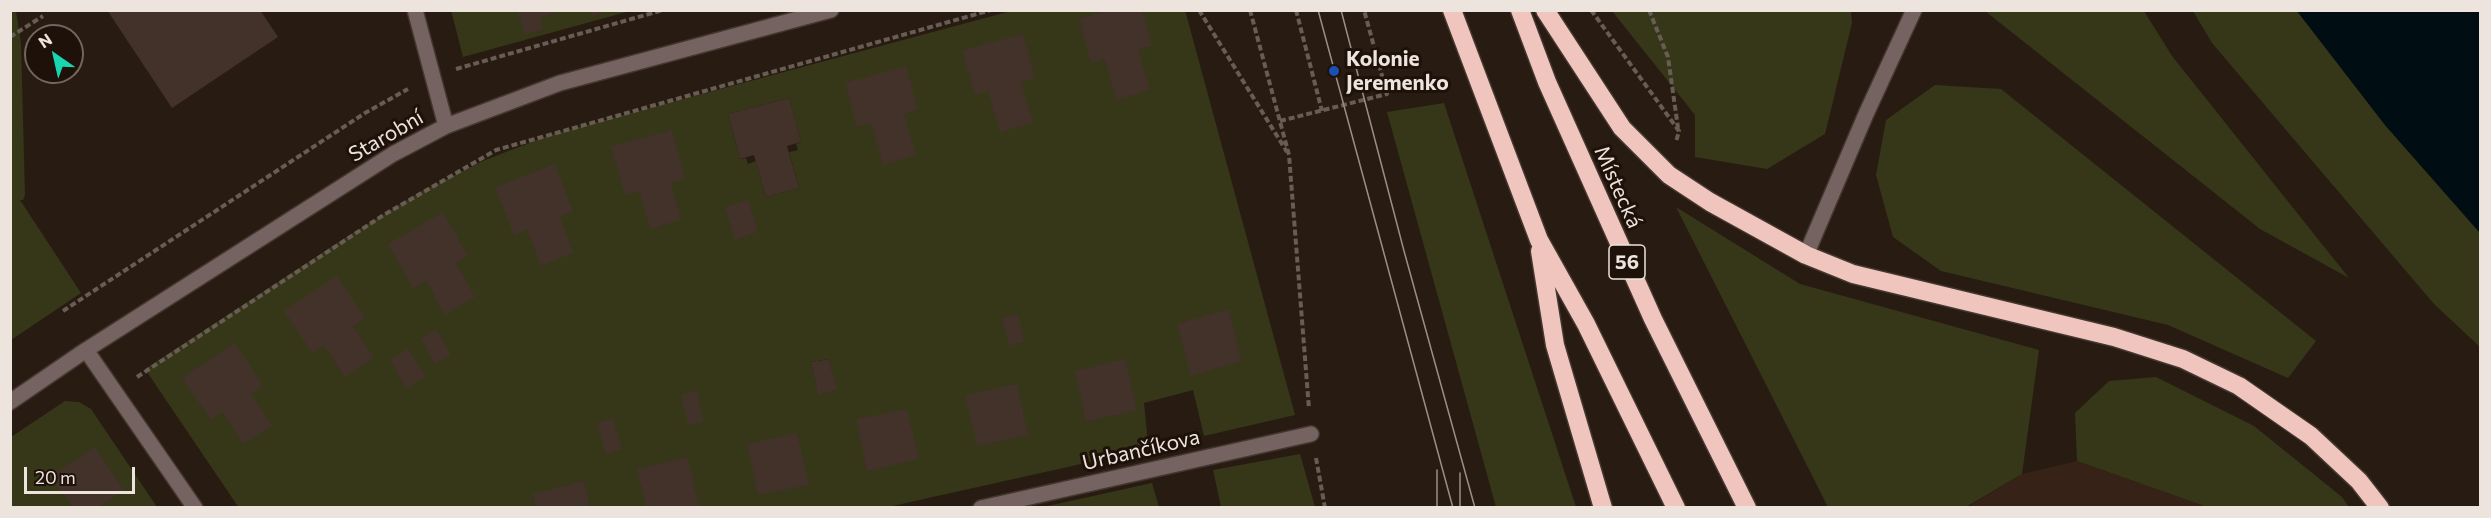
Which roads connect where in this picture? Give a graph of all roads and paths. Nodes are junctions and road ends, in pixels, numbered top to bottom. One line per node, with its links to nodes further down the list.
1 (415, 10): 17 (street)
2 (663, 10): 17 (path)
3 (831, 10): 20 (street, Starobní)
4 (991, 10): 28 (path)
5 (1199, 10): 22 (path)
6 (1250, 10): 19 (path)
7 (1296, 10): 18 (path)
8 (1364, 10): 18 (path)
9 (1452, 10): 24 (highway)
10 (1520, 10): 36 (highway, Místecká / 56)
11 (1545, 10): 23 (highway)
12 (1591, 10): 21 (path)
13 (1649, 10): 21 (path)
14 (1914, 10): 25 (street)
15 (43, 16): 16 (path)
16 (10, 37)
17 (432, 75): 20 (street); 26 (path)
18 (1322, 111): 19 (path)
19 (1280, 121): 22 (path)
20 (446, 126): 27 (street, Starobní)
21 (1679, 131): 23 (path)
22 (1289, 155): 30 (path)
23 (1669, 175): 25 (highway)
24 (1539, 240): 34 (highway); 35 (highway)
25 (1806, 255): 37 (highway)
26 (63, 311)
27 (86, 350): 28 (street); 29 (street, Starobní)
28 (115, 391): 31 (street)
29 (10, 402)
30 (1311, 434): 32 (street, Urbančíkova); 33 (path)
31 (195, 507)
32 (981, 507)
33 (1325, 507)
34 (1603, 507)
35 (1676, 507)
36 (1747, 507)
37 (2380, 507)

